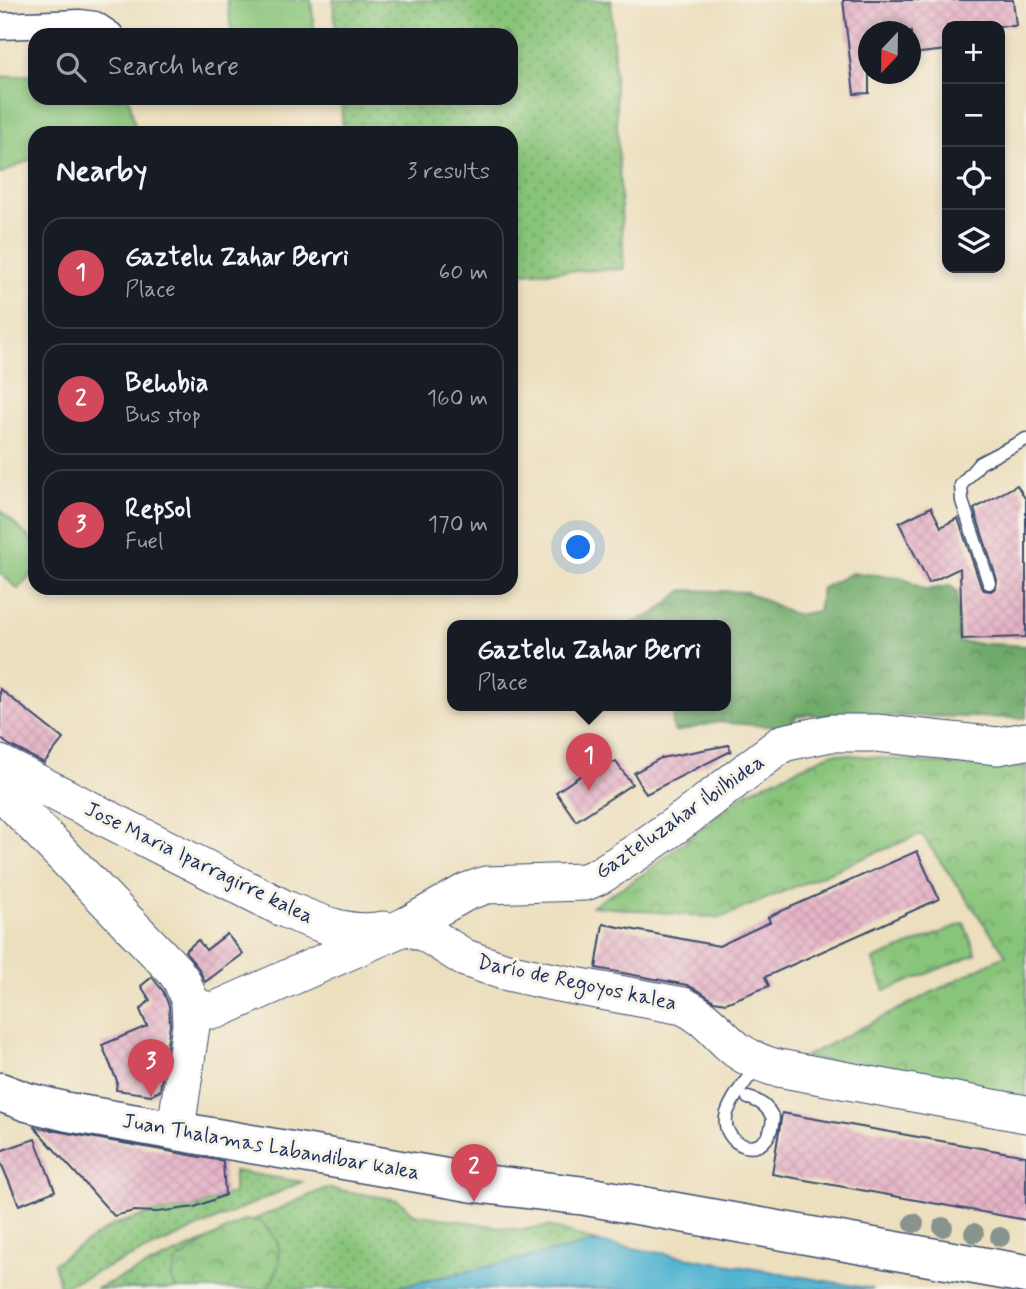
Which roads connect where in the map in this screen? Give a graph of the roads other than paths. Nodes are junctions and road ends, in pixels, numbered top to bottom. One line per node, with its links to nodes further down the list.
1 (0, 26): 2 (street)
2 (100, 28)
3 (1026, 439): 4 (lane)
4 (989, 583)
5 (1026, 741): 8 (street, Gazteluzahar ibilbidea)
6 (0, 764): 8 (street, Jose Maria Iparragirre kalea)
7 (0, 790): 9 (street)
8 (406, 926): 9 (street, Gazteluzahar ibilbidea); 10 (street, Darío de Regoyos kalea)
9 (190, 1002): 16 (street)
10 (759, 1063): 13 (lane); 15 (street, Darío de Regoyos kalea)
11 (0, 1075): 16 (main road, Juan Thalamas Labandibar kalea)
12 (0, 1092): 14 (main road, Juan Thalamas Labandibar kalea)
13 (748, 1098)
14 (47, 1107): 17 (street); 18 (main road, Juan Thalamas Labandibar kalea)
15 (1026, 1114)
16 (178, 1115): 18 (main road, Juan Thalamas Labandibar kalea)
17 (0, 1116)
18 (586, 1196): 19 (main road, Juan Thalamas Labandibar kalea)
19 (1026, 1274)

